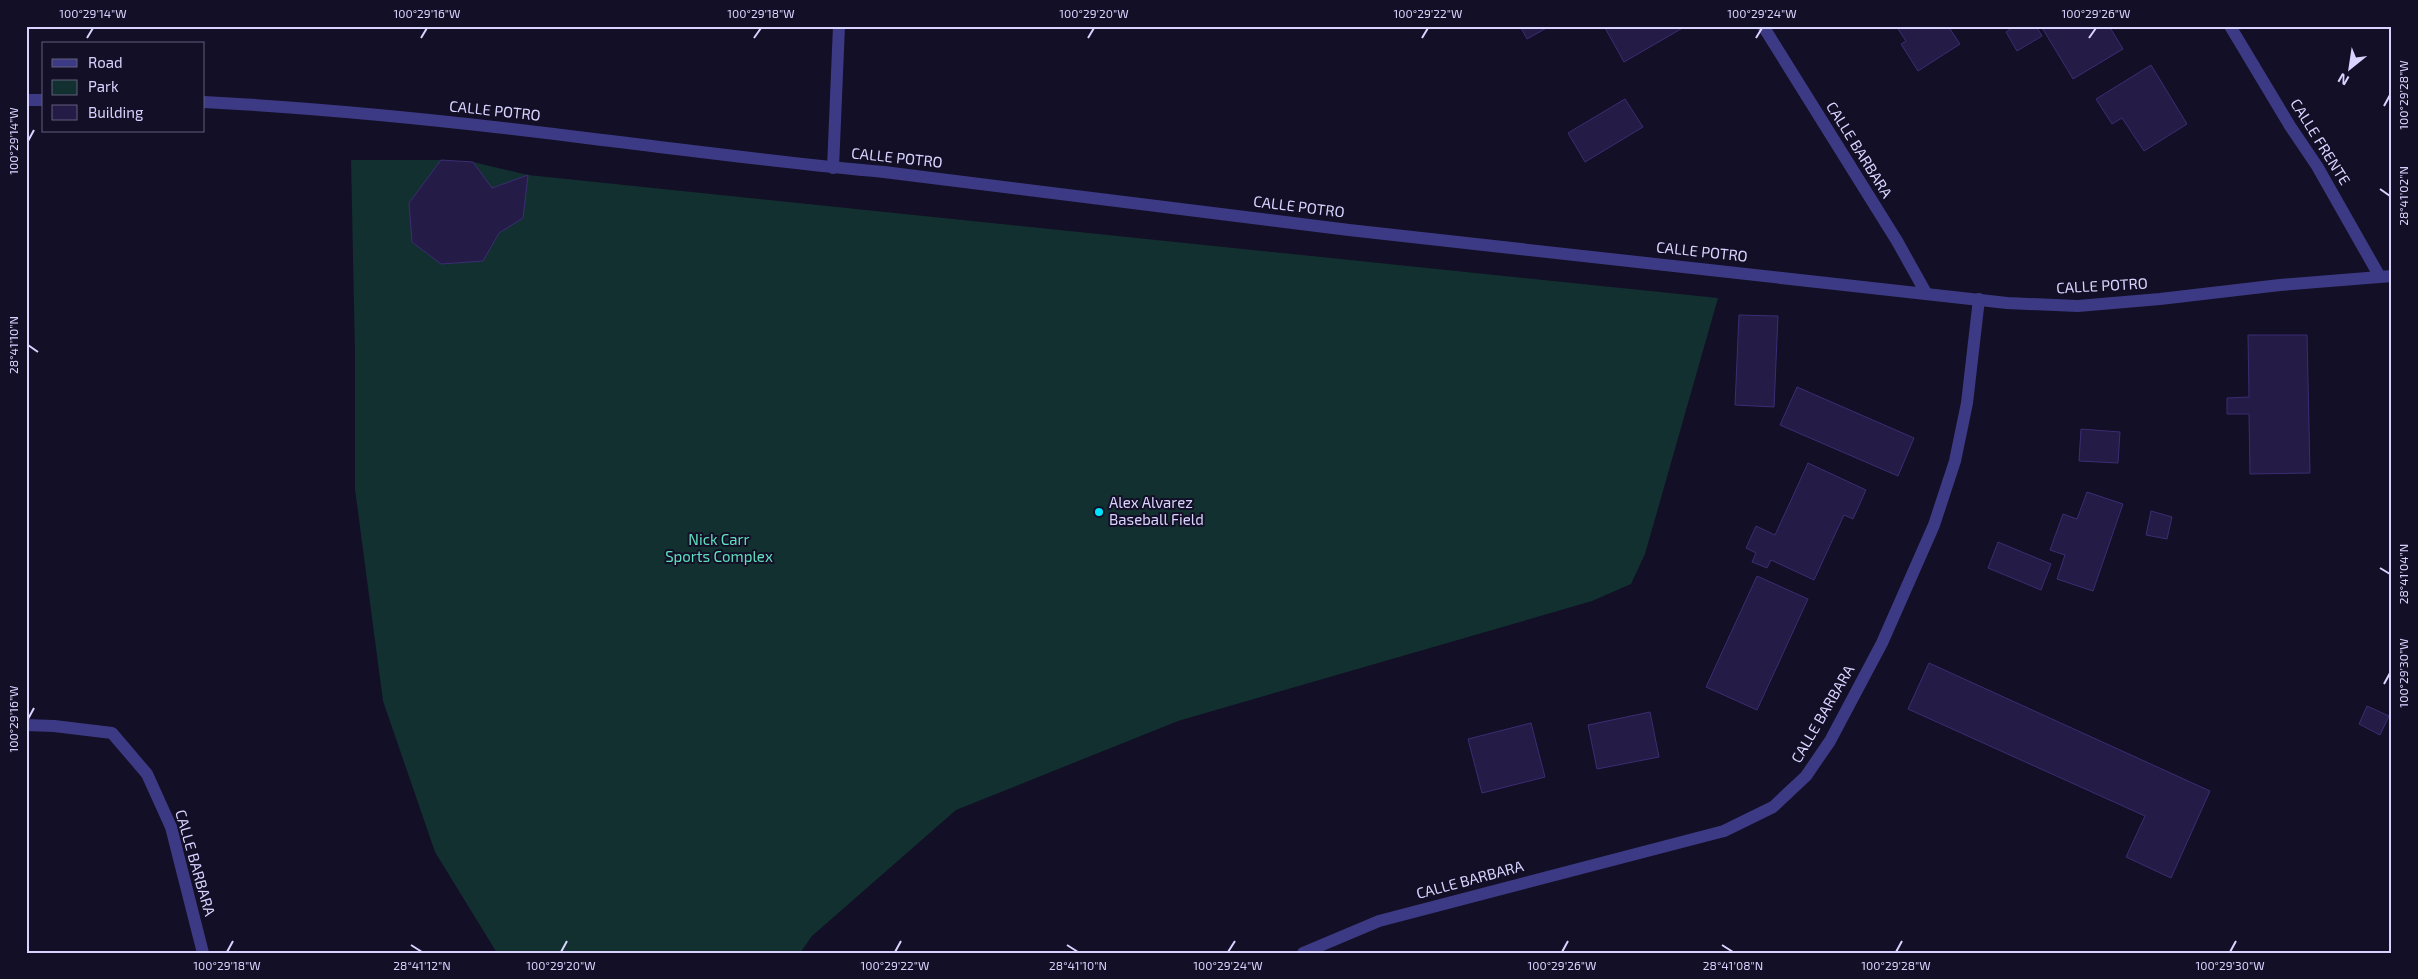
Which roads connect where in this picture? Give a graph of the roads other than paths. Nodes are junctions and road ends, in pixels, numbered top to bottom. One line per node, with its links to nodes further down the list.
1 (839, 26): 7 (street)
2 (1763, 26): 9 (street, CALLE BARBARA)
3 (2230, 26): 8 (street, CALLE FRENTE)
4 (26, 100): 5 (street)
5 (42, 100)
6 (205, 102): 7 (street, CALLE POTRO)
7 (833, 168): 9 (street, CALLE POTRO)
8 (2386, 277): 10 (street, CALLE POTRO)
9 (1926, 293): 10 (street, CALLE POTRO)
10 (1979, 299): 13 (street, CALLE BARBARA)
11 (26, 725): 12 (street, CALLE BARBARA)
12 (203, 953)
13 (1303, 953)

